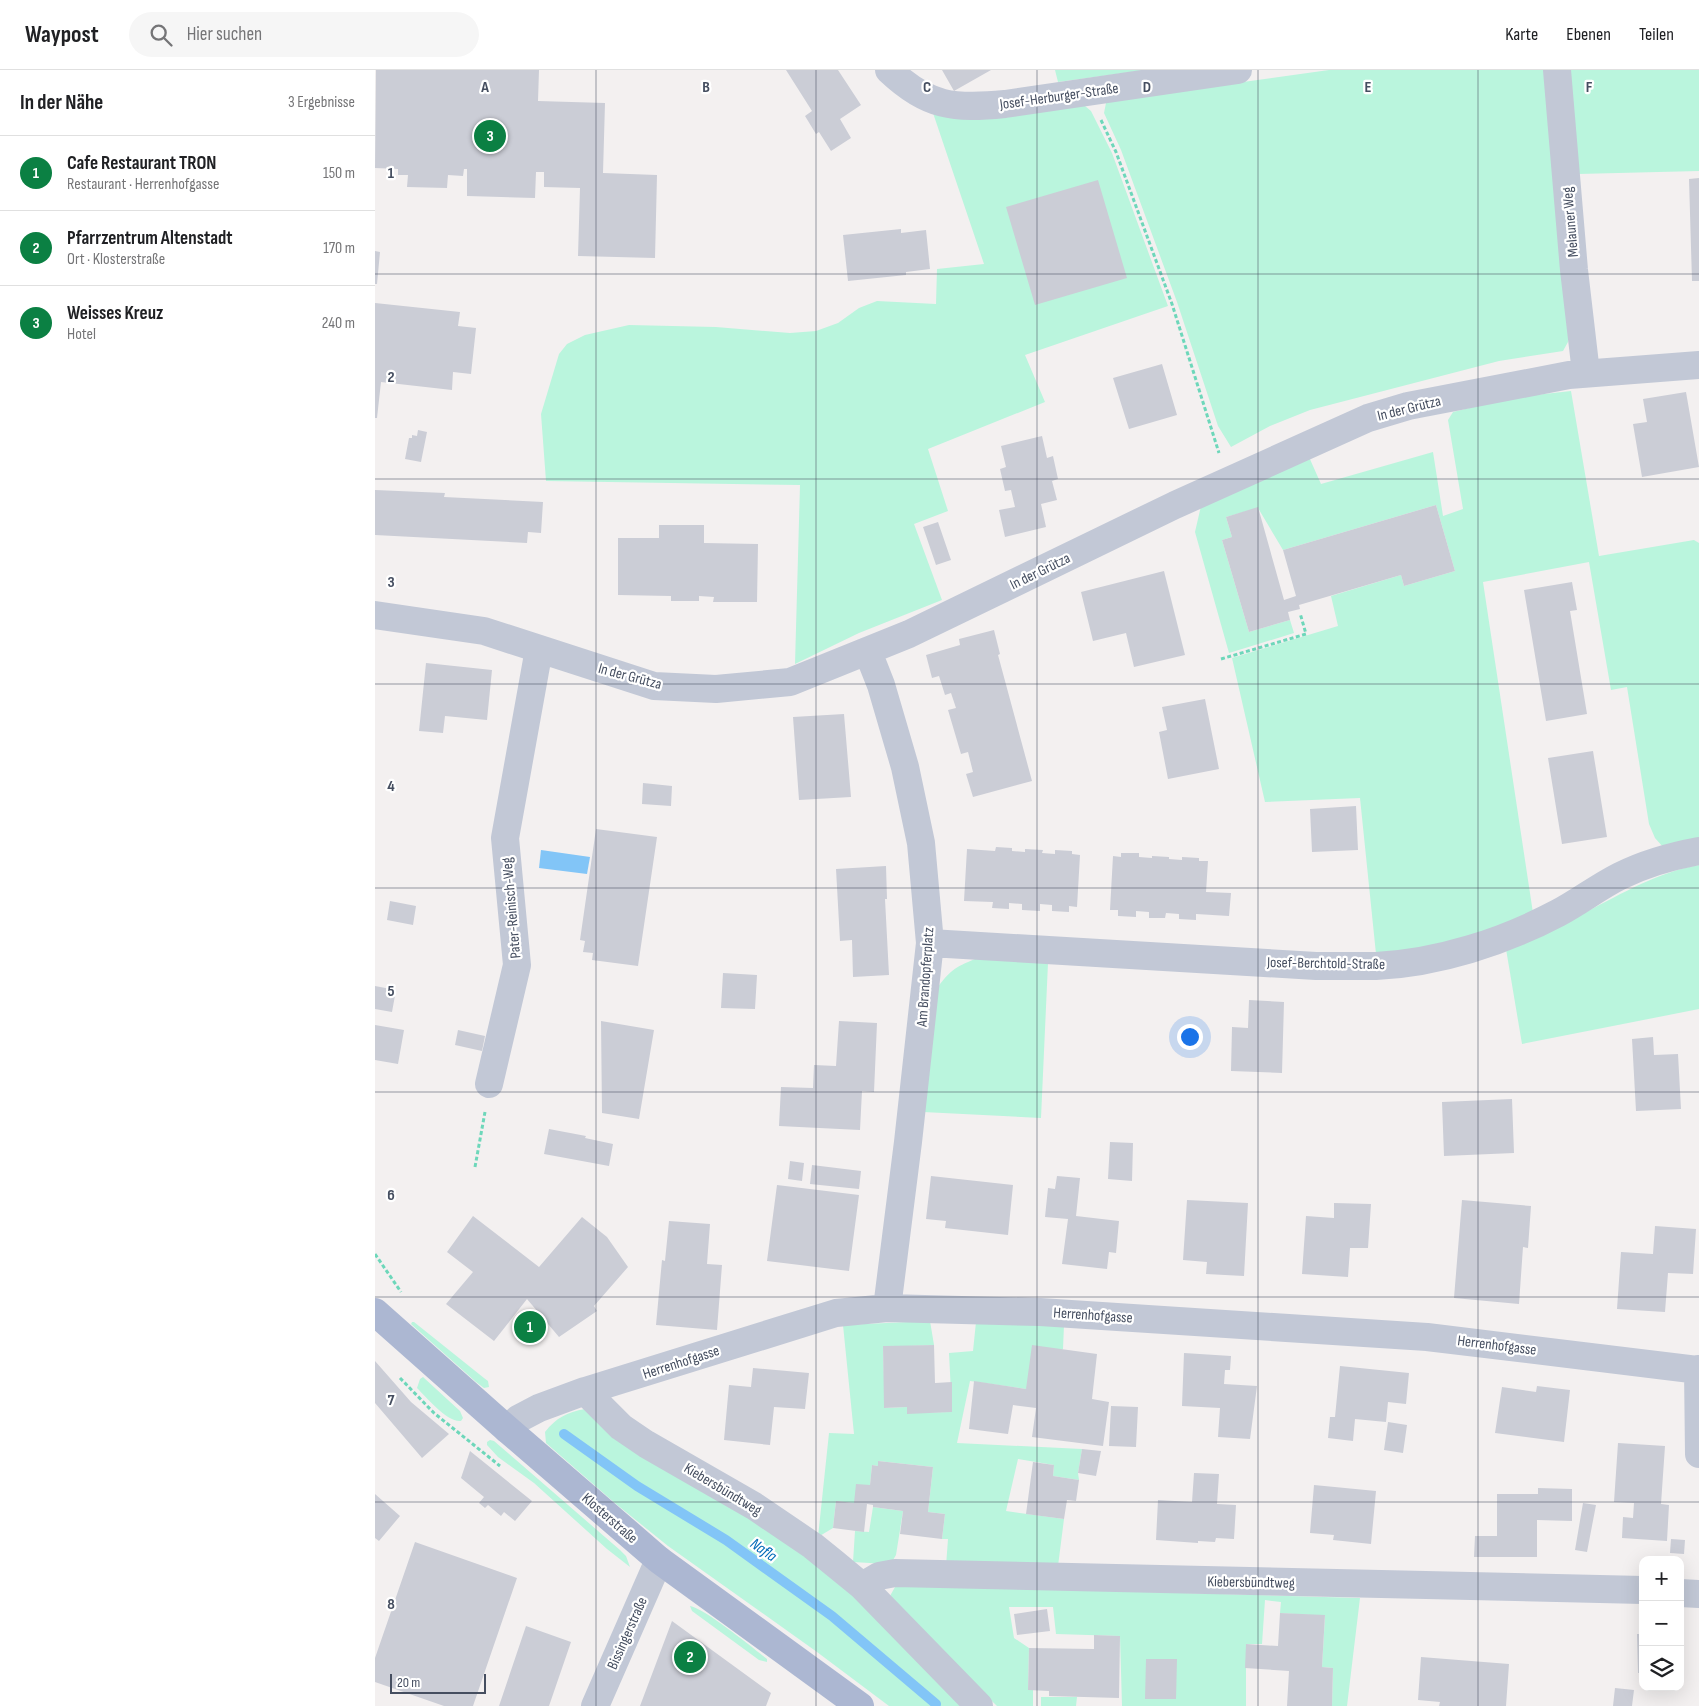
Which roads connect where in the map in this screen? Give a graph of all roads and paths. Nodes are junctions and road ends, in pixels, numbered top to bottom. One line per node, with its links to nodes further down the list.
1 (889, 70): 4 (street, Josef-Herburger-Straße)
2 (1239, 70): 4 (street, Josef-Herburger-Straße)
3 (1557, 70): 6 (street, Melauner Weg)
4 (1091, 91): 7 (path)
5 (1699, 365): 6 (street, In der Grütza)
6 (1586, 373): 7 (street, In der Grütza)
7 (1230, 482): 11 (street, In der Grütza)
8 (1300, 613): 12 (path)
9 (375, 615): 10 (street, In der Grütza)
10 (539, 649): 11 (street, In der Grütza); 15 (street, Pater-Reinisch-Weg)
11 (868, 652): 14 (street, Am Brandopferplatz)
12 (1221, 659)
13 (1699, 851): 14 (street, Josef-Berchtold-Straße)
14 (930, 943): 17 (street, Am Brandopferplatz)
15 (489, 1084): 16 (path)
16 (475, 1166)
17 (887, 1308): 19 (street, Herrenhofgasse); 20 (street, Herrenhofgasse)
18 (375, 1312): 21 (main road, Klosterstraße)
19 (1699, 1370): 22 (street, Herrenhofgasse)
20 (585, 1392): 21 (street, Herrenhofgasse); 24 (street, Kiebersbündtweg)
21 (507, 1429): 23 (main road, Klosterstraße)
22 (1699, 1454)
23 (659, 1560): 28 (street, Bissingerstraße); 29 (main road, Klosterstraße)
24 (862, 1586): 25 (street, Kiebersbündtweg); 30 (street, Kiebersbündtweg)
25 (1639, 1590)
26 (1684, 1593): 27 (street)
27 (1699, 1594)
28 (595, 1706)
29 (861, 1706)
30 (979, 1706)

